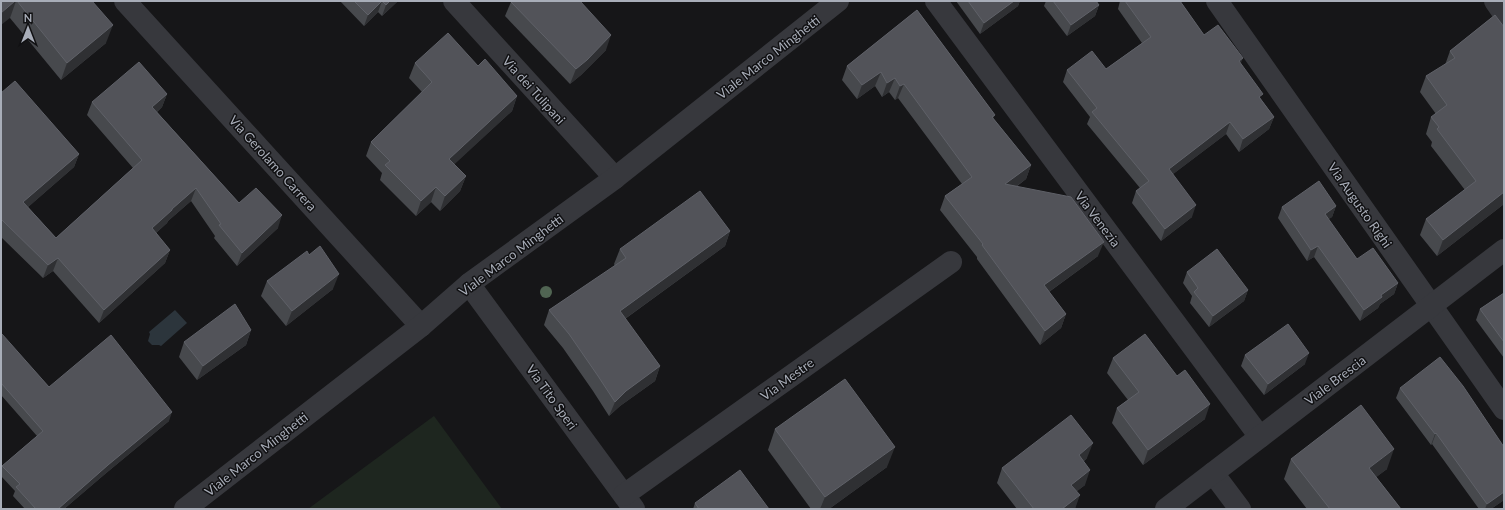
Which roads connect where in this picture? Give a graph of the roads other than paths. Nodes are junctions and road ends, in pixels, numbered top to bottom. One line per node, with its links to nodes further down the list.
1 (125, 1): 13 (street, Via Gerolamo Carrera)
2 (454, 1): 8 (street, Via dei Tulipani)
3 (838, 1): 8 (street, Viale Marco Minghetti)
4 (936, 1): 15 (street, Via Venezia)
5 (1217, 1): 12 (street, Via Augusto Righi)
6 (1495, 1): 7 (street)
7 (1504, 14)
8 (615, 178): 11 (street, Viale Marco Minghetti)
9 (1504, 250): 12 (street, Viale Brescia)
10 (951, 262): 17 (street, Via Mestre)
11 (469, 284): 13 (street, Viale Marco Minghetti); 17 (street, Via Tito Speri)
12 (1431, 306): 14 (street, Via Augusto Righi); 15 (street, Viale Brescia)
13 (421, 326): 18 (street, Viale Marco Minghetti)
14 (1504, 410)
15 (1260, 437): 16 (street, Viale Brescia)
16 (1213, 473): 19 (street, Viale Brescia); 20 (street)
17 (629, 502)
18 (185, 509)
19 (1166, 509)
20 (1240, 509)

